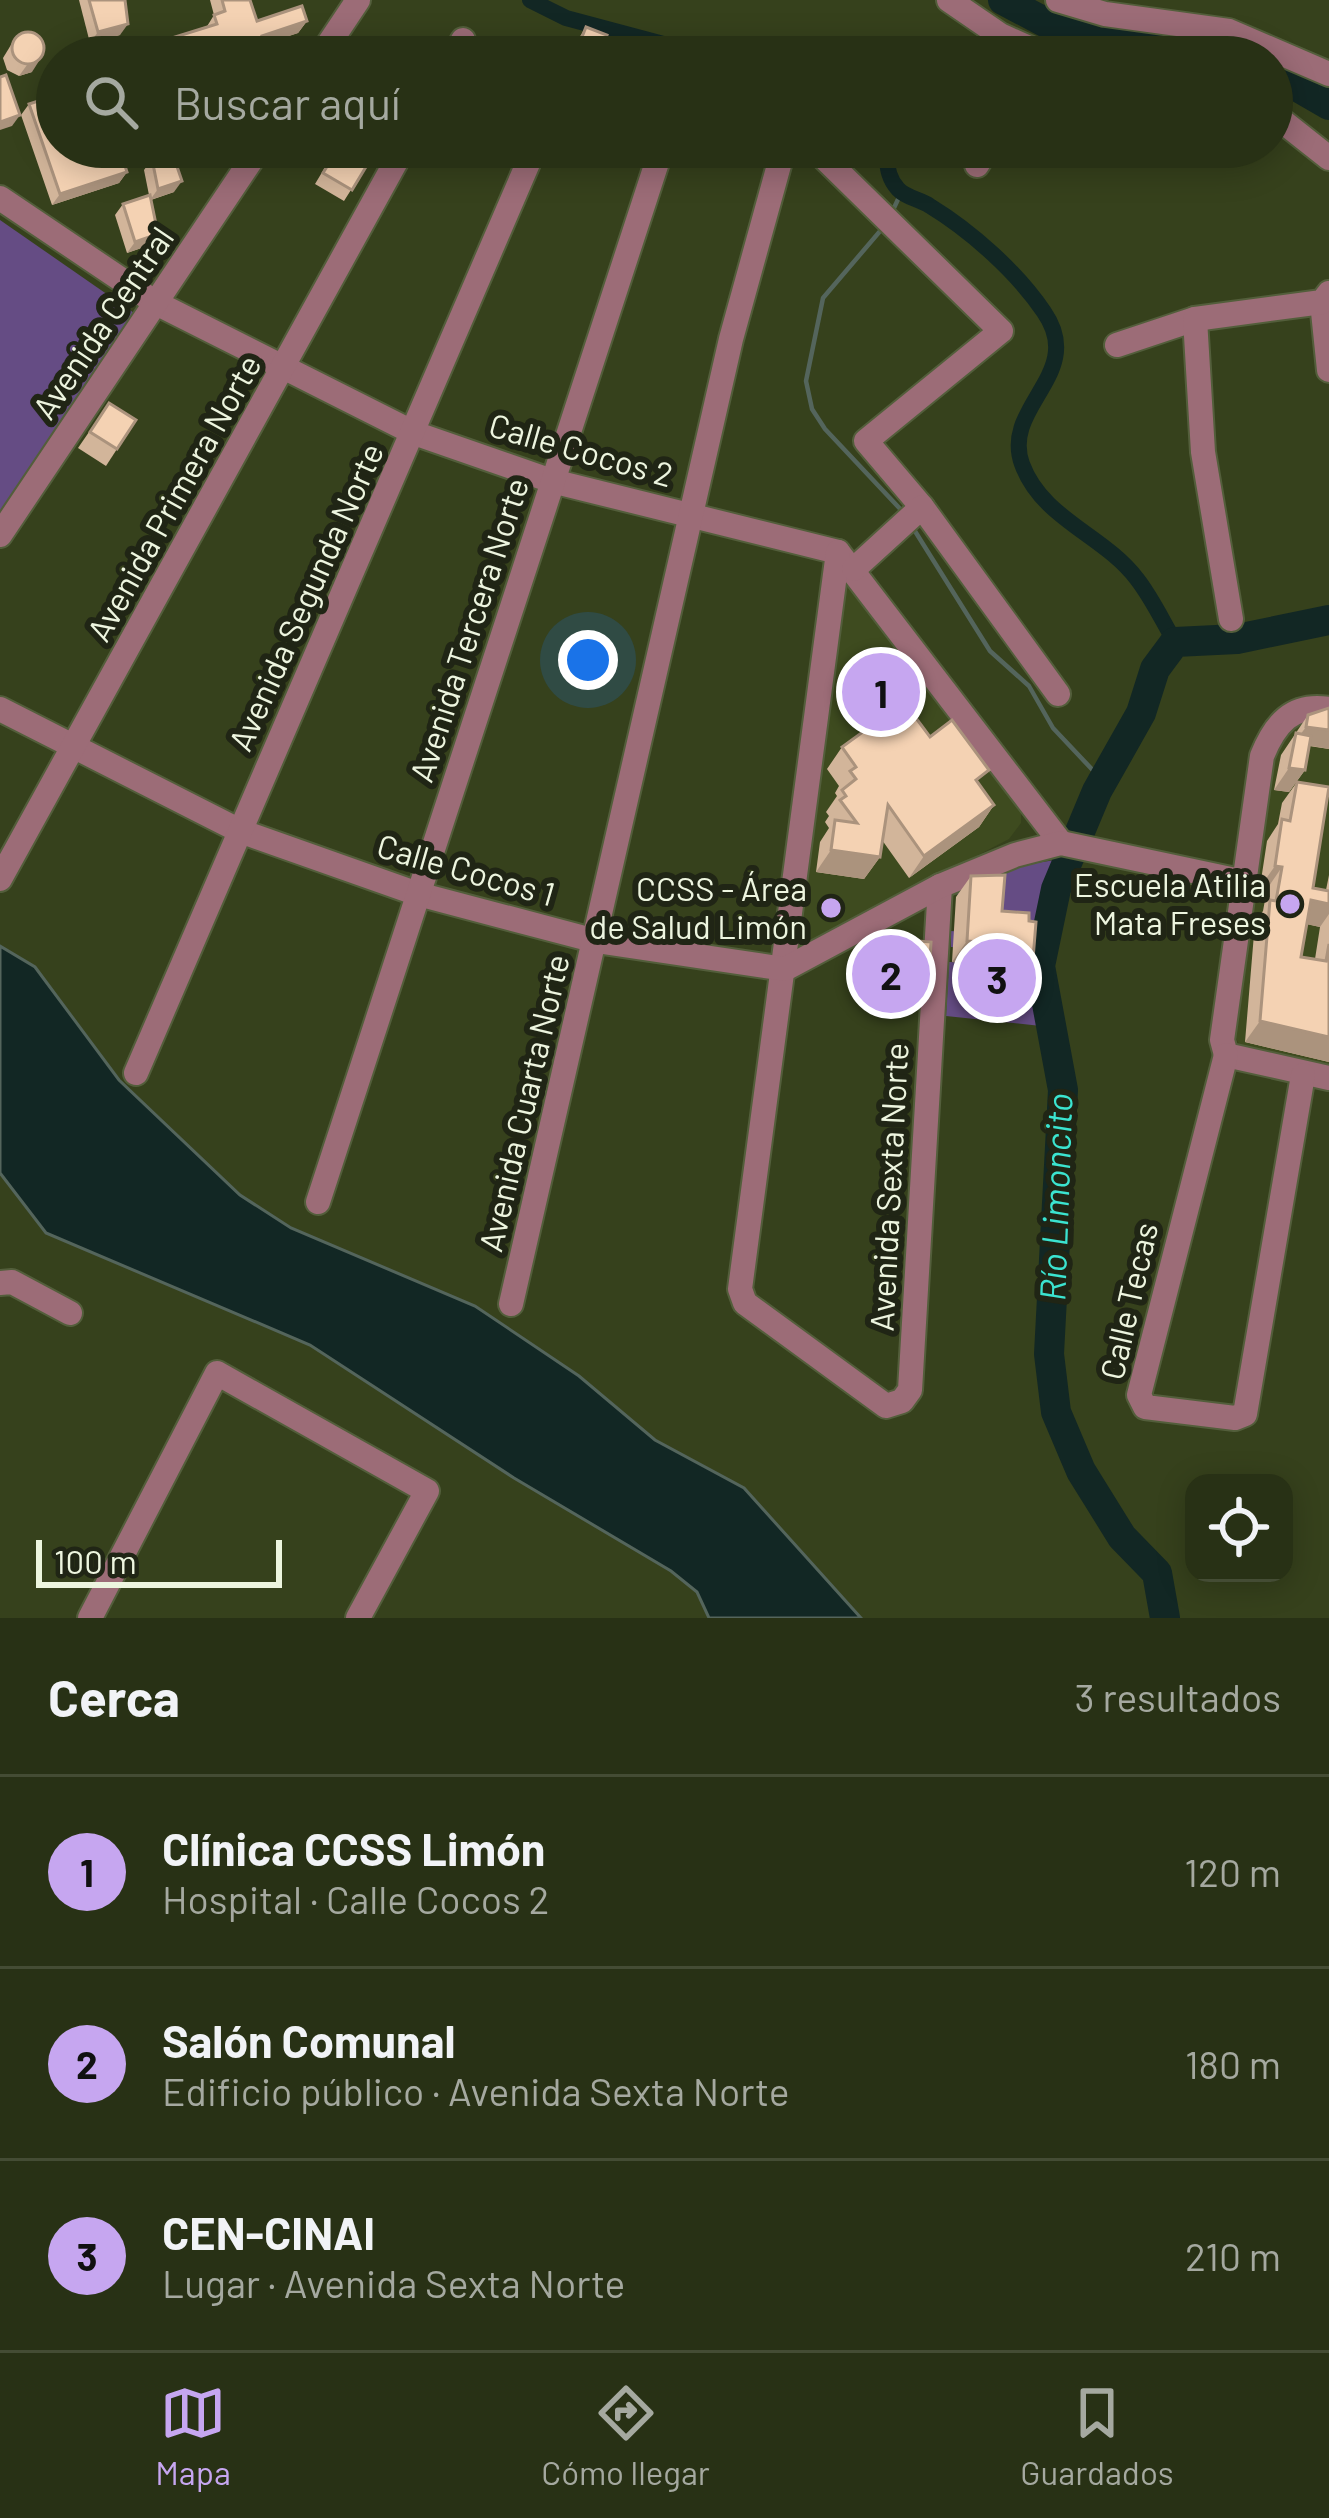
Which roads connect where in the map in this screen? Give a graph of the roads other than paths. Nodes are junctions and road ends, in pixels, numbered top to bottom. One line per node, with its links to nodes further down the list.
1 (358, 0): 4 (street)
2 (950, 0): 5 (street)
3 (1058, 0): 6 (street)
4 (334, 36)
5 (1002, 36)
6 (1240, 36)
7 (1293, 59): 8 (street)
8 (1329, 74)
9 (1293, 130): 10 (street)
10 (1329, 158)
11 (246, 168): 19 (street, Avenida Central)
12 (393, 168): 22 (street, Avenida Primera Norte)
13 (527, 168): 24 (street, Avenida Segunda Norte)
14 (655, 168): 25 (street, Avenida Tercera Norte)
15 (778, 168): 27 (street, Avenida Cuarta Norte)
16 (834, 168): 26 (street)
17 (0, 198): 19 (street, Calle Cocos 2)
18 (1326, 298): 20 (street); 23 (street)
19 (156, 303): 22 (street, Calle Cocos 2); 28 (street, Avenida Central)
20 (1195, 319): 21 (street); 30 (street)
21 (1117, 345)
22 (283, 370): 24 (street, Calle Cocos 2); 34 (street, Avenida Primera Norte)
23 (1329, 370)
24 (413, 433): 25 (street, Calle Cocos 2); 36 (street, Avenida Segunda Norte)
25 (551, 481): 27 (street, Calle Cocos 2); 42 (street, Avenida Tercera Norte)
26 (922, 507): 29 (street); 31 (street)
27 (693, 517): 29 (street, Calle Cocos 2); 43 (street, Avenida Cuarta Norte)
28 (0, 536)
29 (846, 561): 35 (street); 44 (street)
30 (1231, 619)
31 (1058, 694)
32 (0, 709): 34 (street, Calle Cocos 1)
33 (1329, 710): 40 (street)
34 (74, 749): 36 (street, Calle Cocos 1); 39 (street, Avenida Primera Norte)
35 (1033, 805): 37 (street); 38 (street)
36 (240, 831): 42 (street, Calle Cocos 1); 46 (street, Avenida Segunda Norte)
37 (1061, 843): 38 (street); 40 (street)
38 (1000, 861): 41 (street)
39 (0, 879)
40 (1240, 880): 45 (street)
41 (940, 886): 44 (street); 44 (street, Avenida Sexta Norte)
42 (418, 894): 43 (street, Calle Cocos 1); 48 (street, Avenida Tercera Norte)
43 (596, 941): 44 (street, Calle Cocos 1); 50 (street, Avenida Cuarta Norte)
44 (784, 968)
45 (1226, 1054): 47 (street); 47 (street, Calle Tecas)
46 (136, 1073)
47 (1316, 1077)
48 (317, 1202)
49 (0, 1283): 51 (street)
50 (511, 1304)
51 (70, 1313)
52 (89, 1618): 53 (street)
53 (358, 1618)

